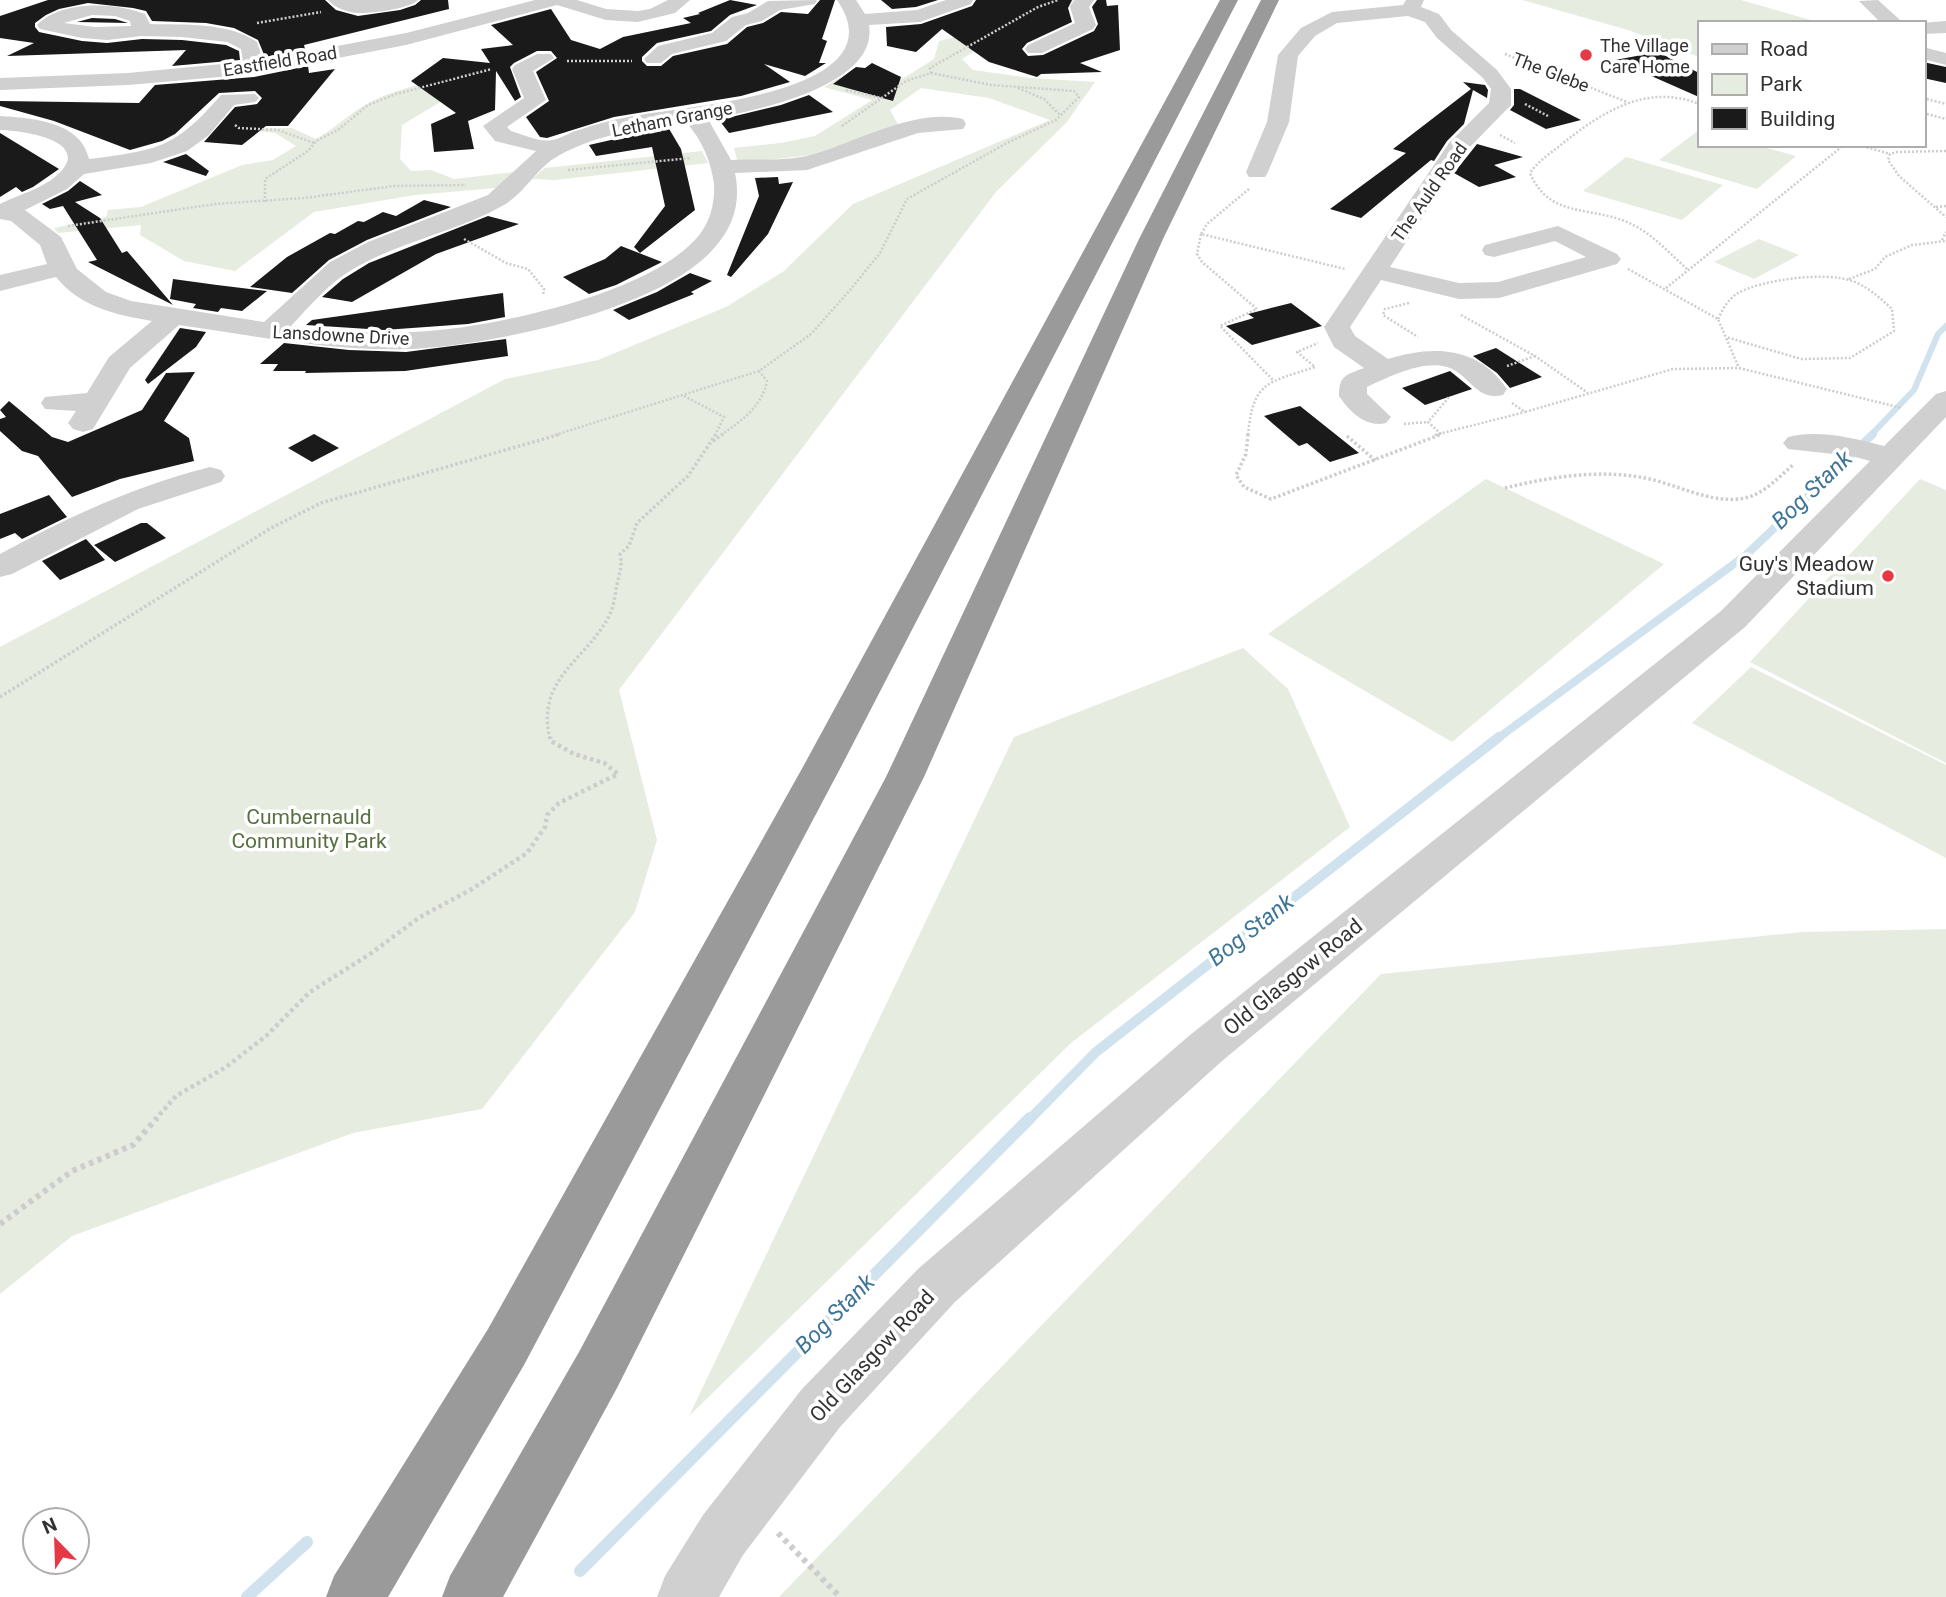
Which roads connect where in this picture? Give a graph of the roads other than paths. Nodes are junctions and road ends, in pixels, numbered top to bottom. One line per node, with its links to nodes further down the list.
1 (409, 0): 12 (street)
2 (555, 0): 21 (street, Eastfield Road)
3 (561, 0): 4 (street)
4 (681, 0)
5 (808, 0): 20 (street)
6 (846, 0): 14 (street)
7 (964, 0): 14 (street)
8 (1085, 0): 19 (street)
9 (1229, 0): 56 (highway)
10 (1270, 0): 57 (highway)
11 (1868, 1): 15 (street)
12 (340, 2)
13 (1413, 5): 36 (street); 40 (street, The Auld Road)
14 (860, 20): 26 (street, Letham Grange)
15 (1890, 21)
16 (1946, 27): 17 (street)
17 (1925, 28)
18 (142, 30): 21 (street)
19 (1035, 51)
20 (654, 59)
21 (254, 68): 23 (street, Eastfield Road)
22 (492, 69): 33 (street)
23 (0, 83)
24 (248, 97): 28 (street)
25 (889, 105): 32 (street)
26 (692, 115): 33 (street, Letham Grange); 34 (street, Lansdowne Drive)
27 (185, 120): 28 (street)
28 (209, 122): 31 (street); 35 (street)
29 (0, 123): 35 (street)
30 (955, 124): 32 (street)
31 (234, 125)
32 (915, 127): 34 (street)
33 (555, 149): 43 (street, Letham Grange)
34 (720, 160): 43 (street, Lansdowne Drive)
35 (76, 168): 37 (street)
36 (1256, 172)
37 (1, 211): 39 (street, Lansdowne Drive)
38 (1494, 250): 40 (street, The Auld Road)
39 (64, 268): 41 (street); 42 (street, Lansdowne Drive)
40 (1374, 271): 44 (street, The Auld Road)
41 (0, 283)
42 (172, 317): 43 (street, Lansdowne Drive); 47 (street)
43 (269, 332)
44 (1384, 369): 45 (street); 48 (street)
45 (1449, 397)
46 (1946, 400): 49 (street, Old Glasgow Road)
47 (55, 403)
48 (1376, 416)
49 (1919, 426): 51 (street, Old Glasgow Road)
50 (1809, 443): 51 (street)
51 (1871, 451): 58 (street, Old Glasgow Road)
52 (114, 474): 54 (street)
53 (210, 476): 54 (street)
54 (132, 500): 55 (street)
55 (0, 567)
56 (355, 1597)
57 (471, 1597)
58 (685, 1597)

